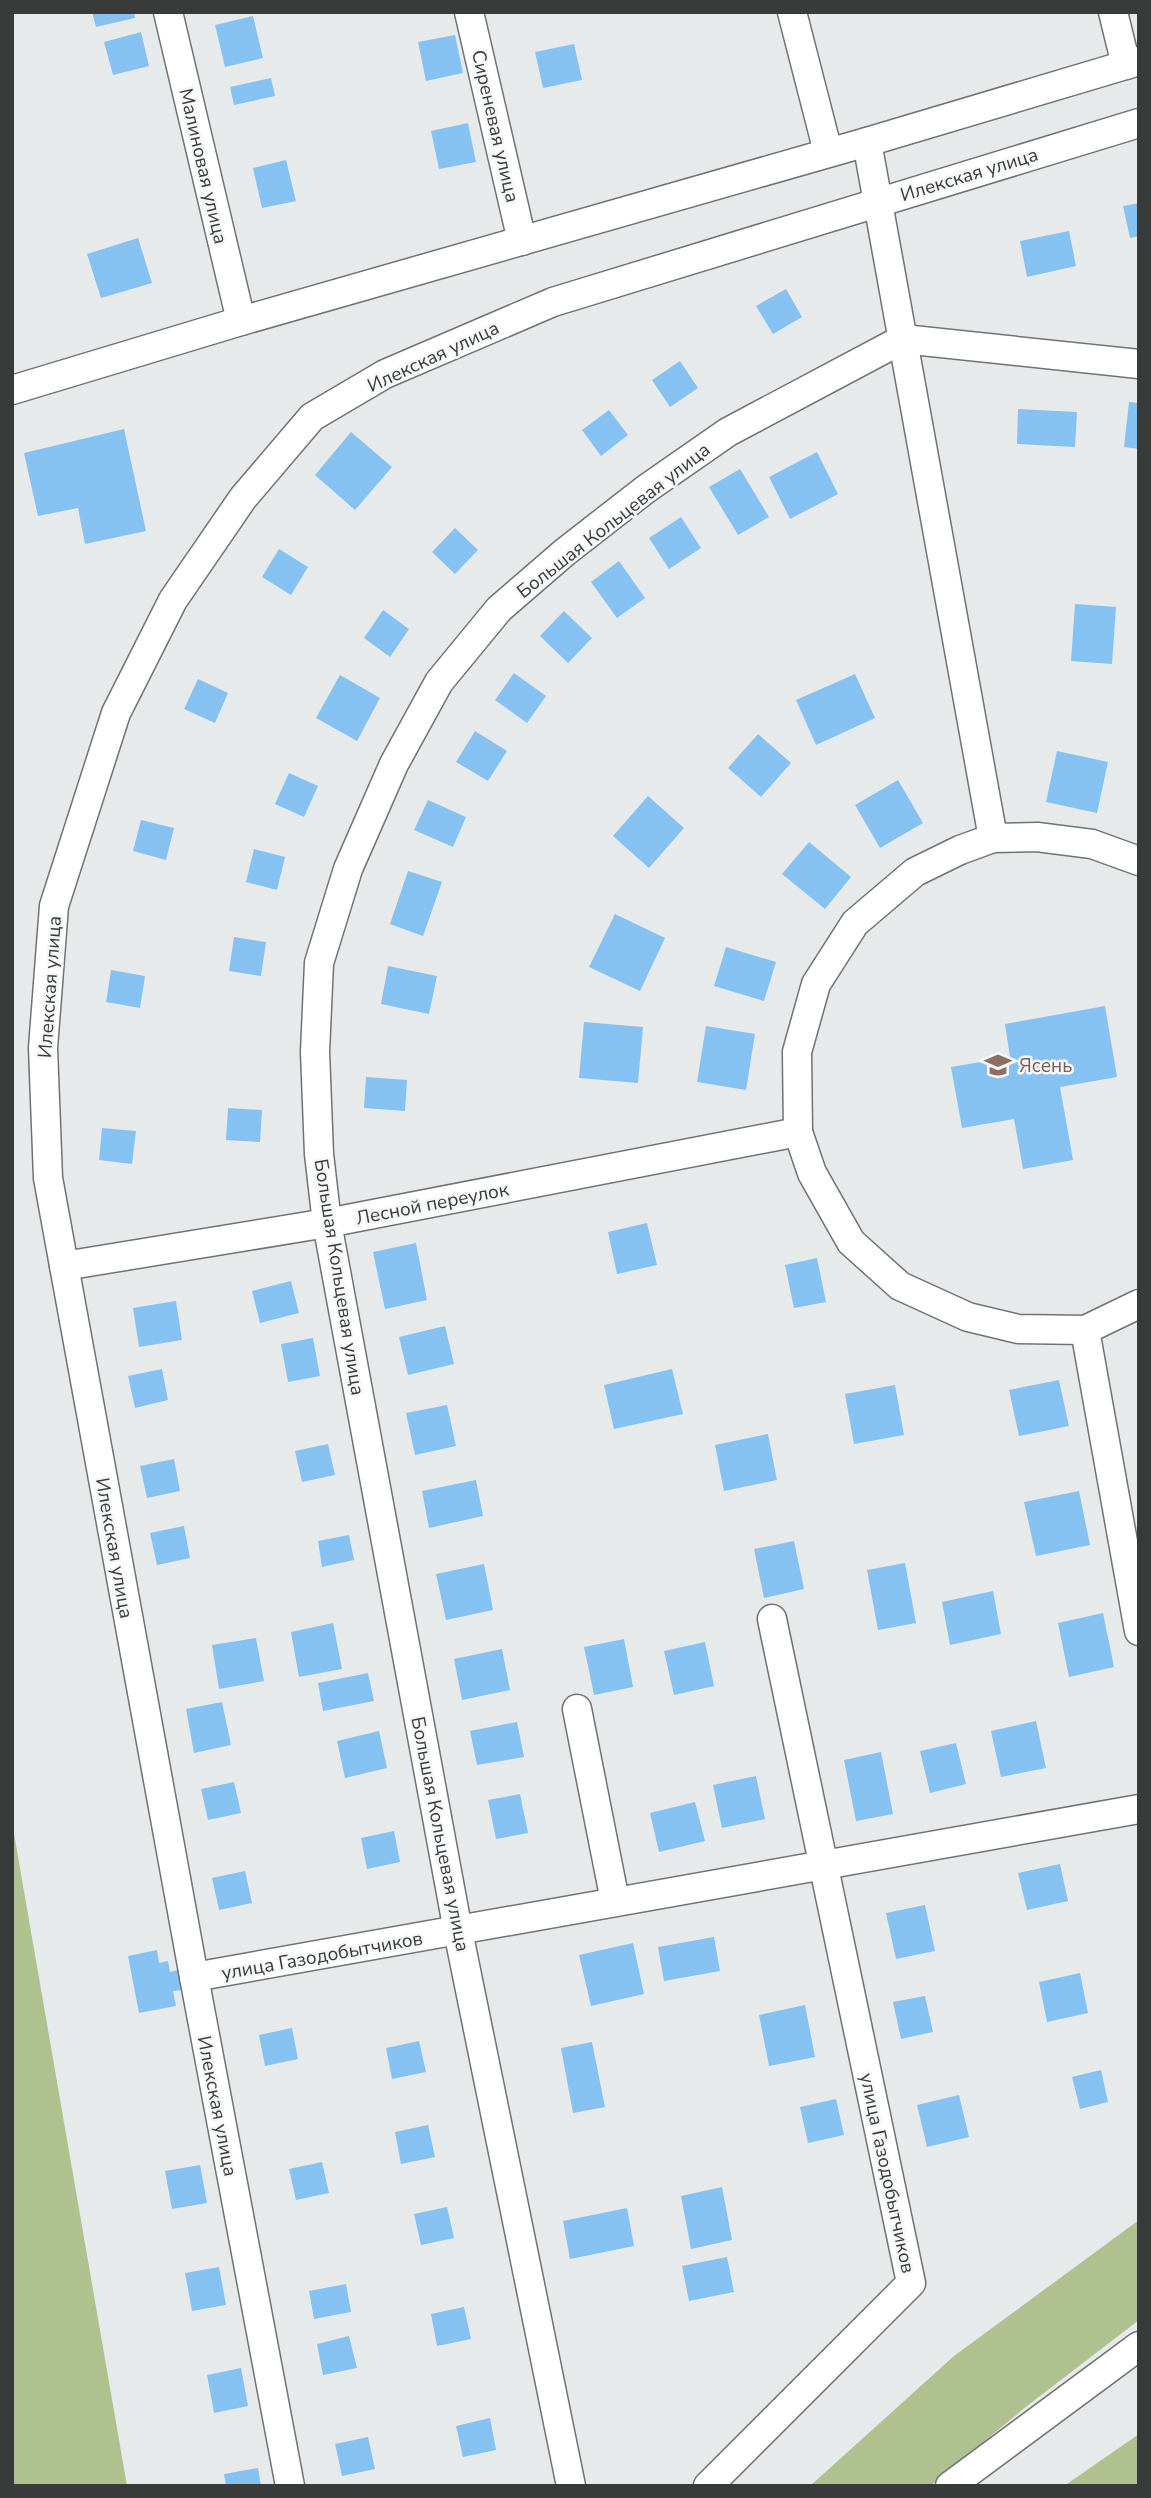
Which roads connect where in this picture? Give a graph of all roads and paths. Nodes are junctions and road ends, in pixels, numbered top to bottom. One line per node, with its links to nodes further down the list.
1 (167, 12): 11 (street, Малиновая улица)
2 (469, 12): 10 (street, Сиреневая улица)
3 (792, 12): 8 (street)
4 (1113, 12): 5 (street)
5 (1132, 63): 7 (street)
6 (1139, 123): 9 (street, Илекская улица)
7 (867, 142): 8 (street); 9 (street)
8 (828, 152): 10 (street)
9 (876, 202): 12 (street); 19 (street, Илекская улица)
10 (522, 241): 11 (street)
11 (241, 321): 14 (street)
12 (903, 340): 13 (street); 15 (street); 18 (street, Большая Кольцевая улица)
13 (1139, 364)
14 (12, 390)
15 (993, 838): 16 (street); 17 (street)
16 (1139, 861)
17 (798, 1132): 18 (street, Лесной переулок); 21 (street)
18 (327, 1223): 19 (street, Лесной переулок); 28 (street, Большая Кольцевая улица)
19 (64, 1266): 29 (street, Илекская улица)
20 (1139, 1304): 21 (street)
21 (1086, 1330): 23 (street)
22 (772, 1619): 26 (street)
23 (1139, 1631)
24 (577, 1709): 27 (street)
25 (1139, 1809): 26 (street, улица Газодобытчиков)
26 (823, 1864): 27 (street, улица Газодобытчиков); 33 (street, улица Газодобытчиков)
27 (615, 1901): 28 (street, улица Газодобытчиков)
28 (458, 1931): 29 (street, улица Газодобытчиков); 32 (street, Большая Кольцевая улица)
29 (194, 1977): 31 (street, Илекская улица)
30 (1139, 2346): 34 (street)
31 (290, 2486)
32 (571, 2486)
33 (708, 2486)
34 (950, 2486)

